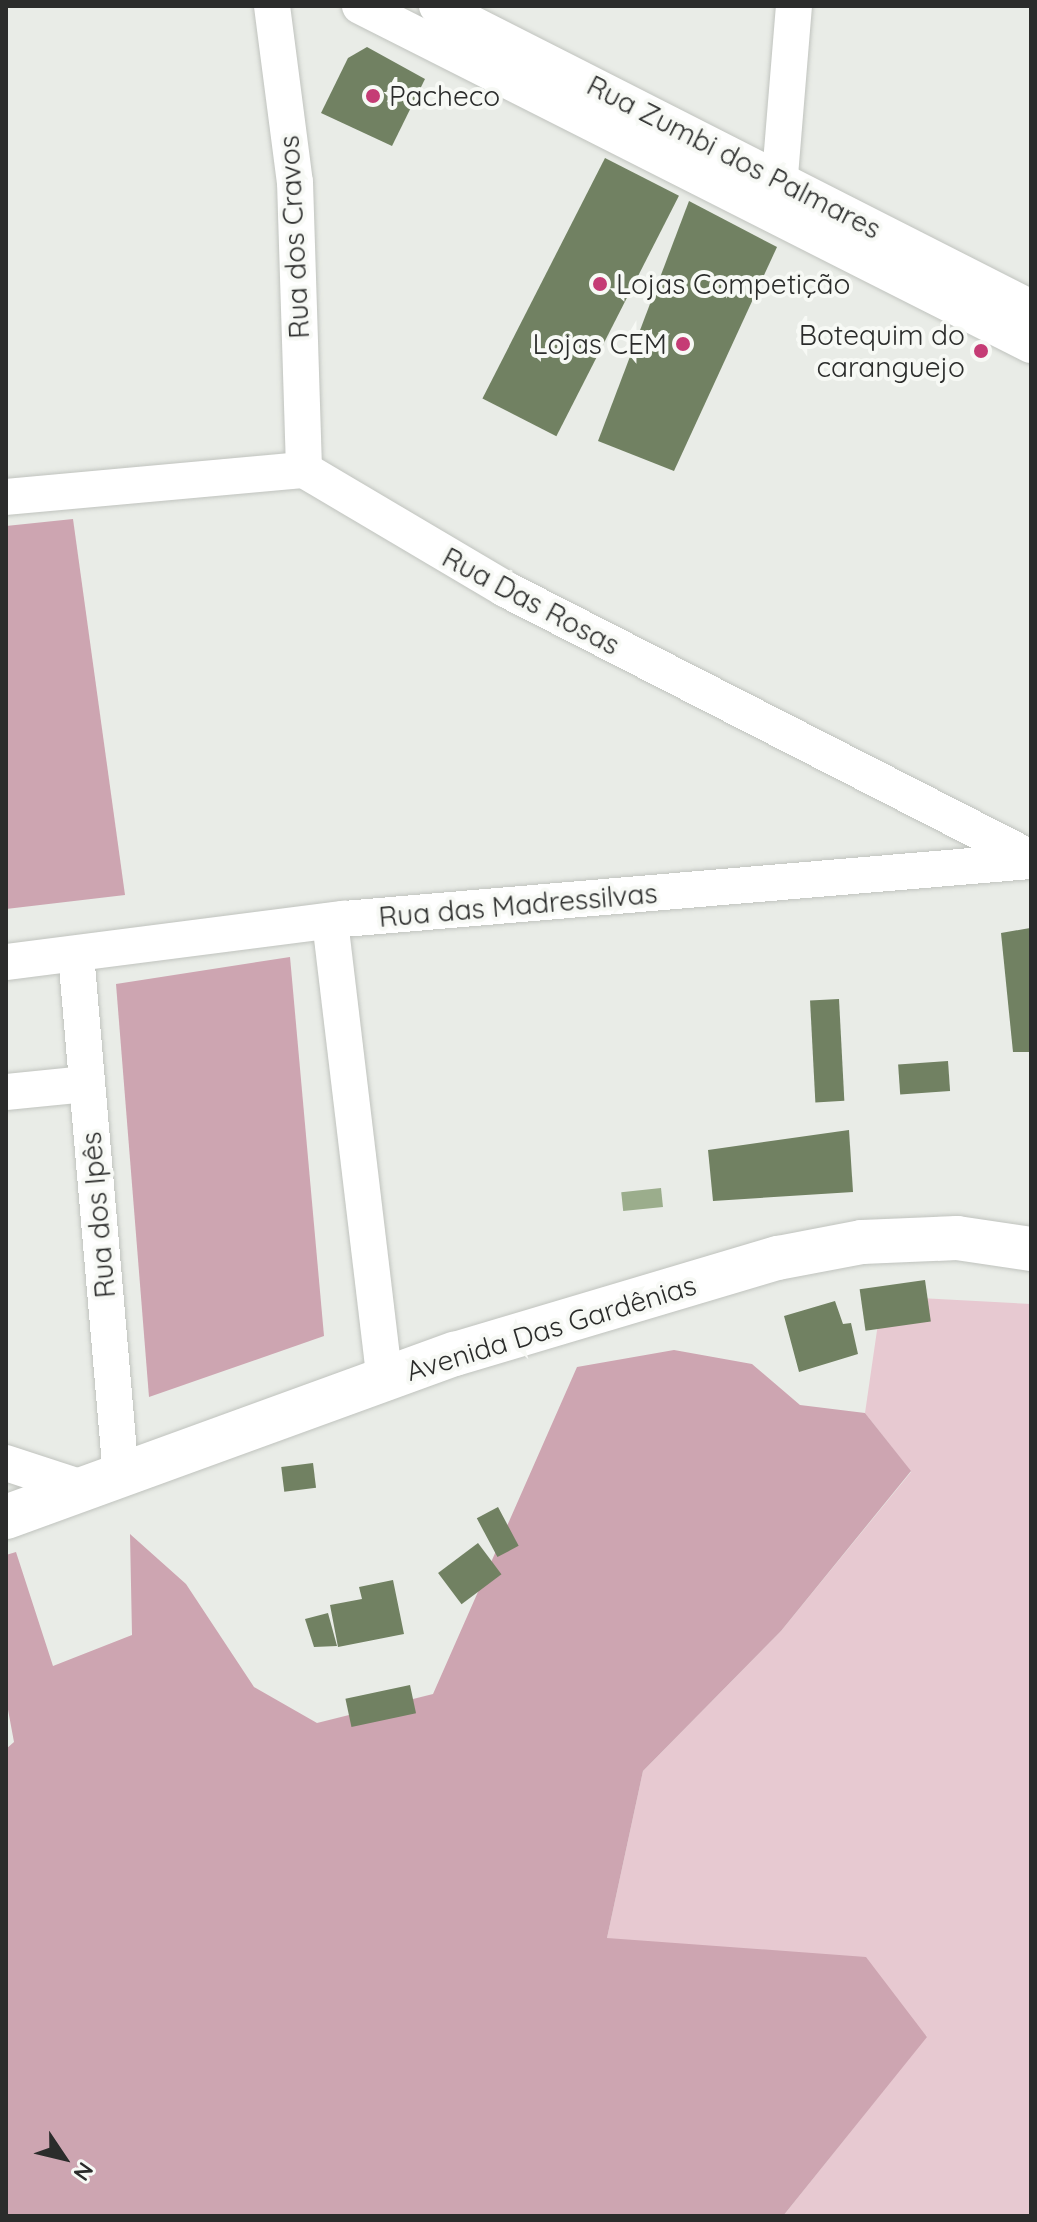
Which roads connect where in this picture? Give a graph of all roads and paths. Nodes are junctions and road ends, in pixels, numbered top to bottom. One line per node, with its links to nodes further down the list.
1 (272, 6): 8 (street, Rua dos Cravos)
2 (360, 6): 5 (street)
3 (437, 6): 5 (street, Rua Zumbi dos Palmares)
4 (794, 6): 5 (street)
5 (778, 198): 6 (street, Rua Zumbi dos Palmares); 7 (street)
6 (1031, 308)
7 (1031, 345)
8 (304, 470): 9 (street); 10 (street, Rua Das Rosas)
9 (6, 497)
10 (1031, 860): 11 (street, Rua das Madressilvas)
11 (330, 921): 12 (street, Rua das Madressilvas); 17 (street)
12 (76, 954): 13 (street, Rua das Madressilvas); 14 (street, Rua dos Ipês)
13 (6, 962)
14 (86, 1084): 15 (street); 19 (street, Rua dos Ipês)
15 (6, 1092)
16 (1031, 1249): 17 (main road, Avenida Das Gardênias)
17 (385, 1380): 19 (main road, Avenida Das Gardênias)
18 (6, 1463): 19 (street)
19 (103, 1482): 20 (main road, Avenida Das Gardênias)
20 (6, 1517)

